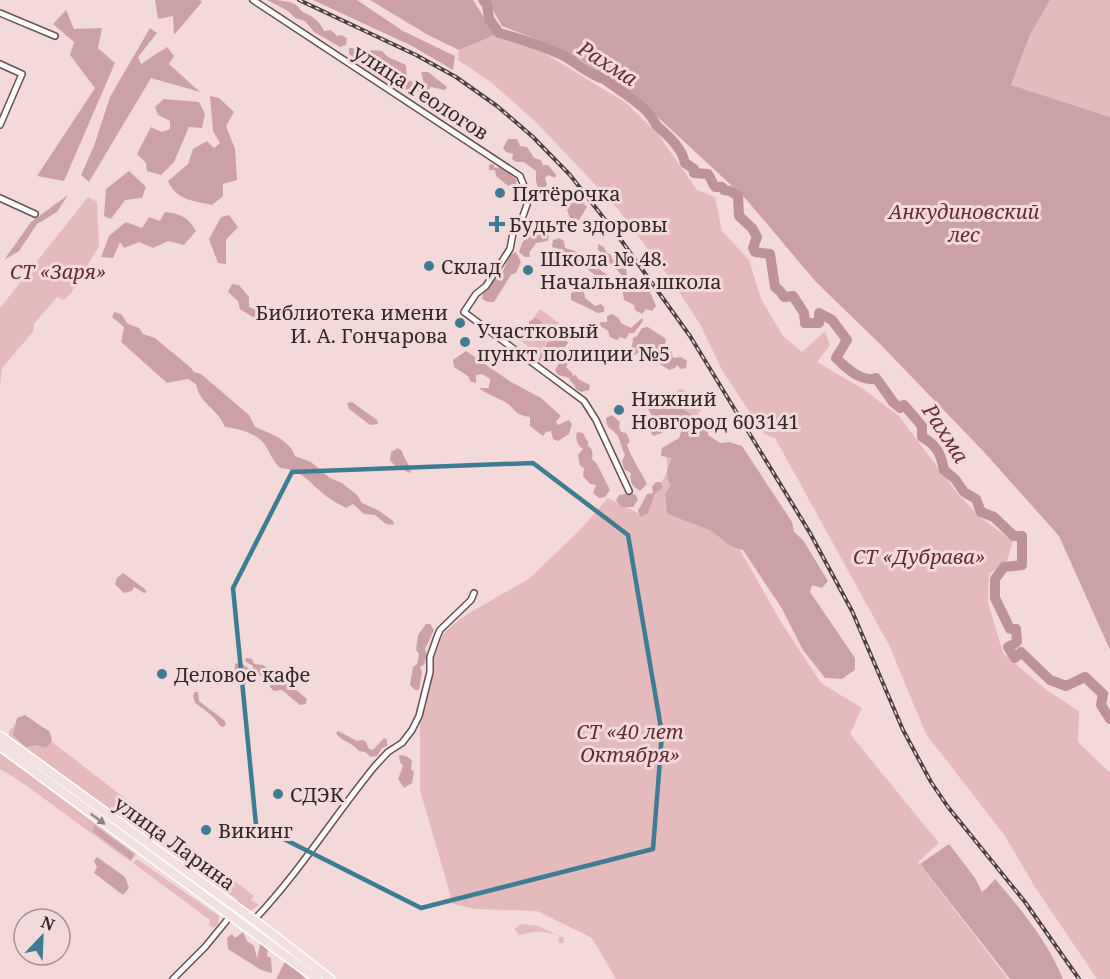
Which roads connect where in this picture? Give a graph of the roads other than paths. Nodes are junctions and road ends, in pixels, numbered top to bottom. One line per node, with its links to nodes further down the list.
1 (253, 0): 8 (street, улица Геологов)
2 (0, 13): 3 (street)
3 (55, 36)
4 (0, 64): 5 (street)
5 (0, 125)
6 (0, 198): 7 (street)
7 (35, 214)
8 (629, 491)
9 (474, 593): 13 (street)
10 (0, 736): 12 (main road, улица Ларина)
11 (0, 746): 12 (main road, улица Ларина, one-way to 12)
12 (234, 912): 13 (main road, улица Ларина); 14 (street); 15 (main road, улица Ларина)
13 (254, 920): 16 (main road, улица Ларина)
14 (173, 979)
15 (317, 979)
16 (330, 979)

